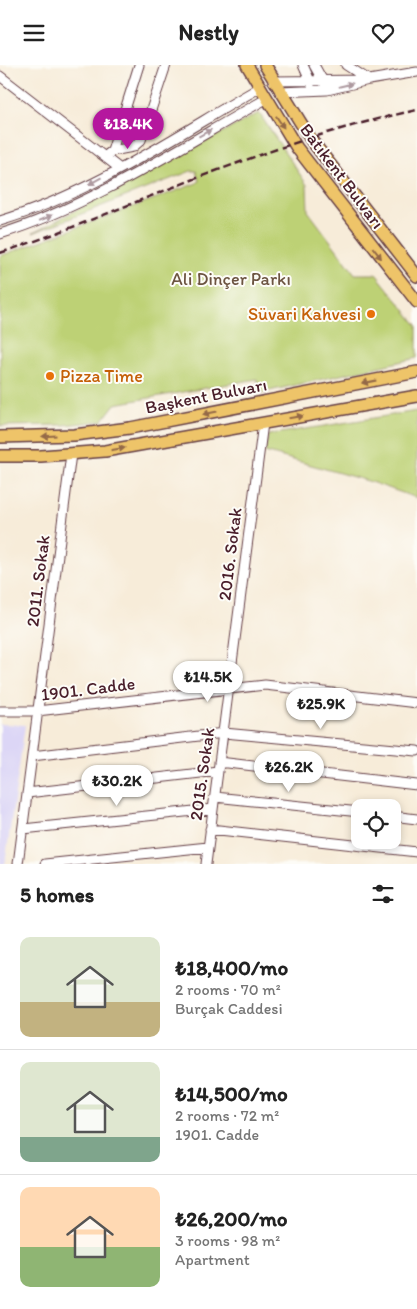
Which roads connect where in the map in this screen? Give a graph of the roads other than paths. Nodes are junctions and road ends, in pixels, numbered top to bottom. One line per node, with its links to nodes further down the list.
1 (139, 65): 19 (street)
2 (166, 65): 19 (street)
3 (247, 65): 14 (main road, Batıkent Bulvarı)
4 (265, 65): 13 (main road, Batıkent Bulvarı)
5 (302, 65): 11 (street)
6 (314, 65): 10 (street)
7 (346, 65): 12 (street)
8 (417, 72): 12 (street)
9 (0, 75): 19 (street)
10 (322, 79): 11 (street); 12 (street); 16 (street)
11 (310, 80): 13 (street); 15 (street)
12 (370, 80): 16 (street, one-way to 12)
13 (273, 81): 14 (main road); 17 (main road, Batıkent Bulvarı)
14 (259, 88): 18 (main road, Batıkent Bulvarı); 20 (street)
15 (315, 90): 16 (street); 17 (street)
16 (327, 90)
17 (280, 92): 18 (main road); 23 (main road, Batıkent Bulvarı)
18 (266, 99): 22 (street, one-way to 18); 24 (main road, Batıkent Bulvarı, one-way to 24)
19 (108, 154): 20 (street)
20 (119, 168): 21 (street, one-way to 21)
21 (0, 221)
22 (0, 234)
23 (417, 276)
24 (417, 302)
25 (417, 372): 28 (main road, Başkent Bulvarı, one-way to 28)
26 (417, 396): 27 (main road, Başkent Bulvarı, one-way to 26)
27 (263, 423): 29 (main road, Başkent Bulvarı, one-way to 27); 31 (street, 2016. Sokak)
28 (0, 437)
29 (71, 454): 30 (main road, Başkent Bulvarı); 34 (street, 2011. Sokak)
30 (0, 455)
31 (230, 688): 32 (street, 1901. Cadde); 34 (street, 1901. Cadde); 35 (street, 2015. Sokak)
32 (417, 703)
33 (0, 711): 34 (street, 1901. Cadde)
34 (37, 711): 37 (street, 2011. Sokak)
35 (224, 733): 36 (street); 37 (street); 38 (street, 2015. Sokak)
36 (417, 751)
37 (32, 755): 40 (street, 2011. Sokak)
38 (219, 767): 39 (street); 40 (street); 41 (street, 2015. Sokak)
39 (417, 785)
40 (27, 793): 46 (street, 2011. Sokak)
41 (215, 797): 42 (street, 2015. Sokak); 43 (street)
42 (213, 809): 46 (street); 47 (street, 2015. Sokak)
43 (351, 811)
44 (401, 817): 45 (street)
45 (417, 819)
46 (23, 829): 50 (street, 2011. Sokak)
47 (210, 829): 48 (street, 2015. Sokak); 49 (street)
48 (208, 847): 51 (street); 52 (street, 2015. Sokak)
49 (417, 852)
50 (18, 864)
51 (45, 864)
52 (206, 864)

